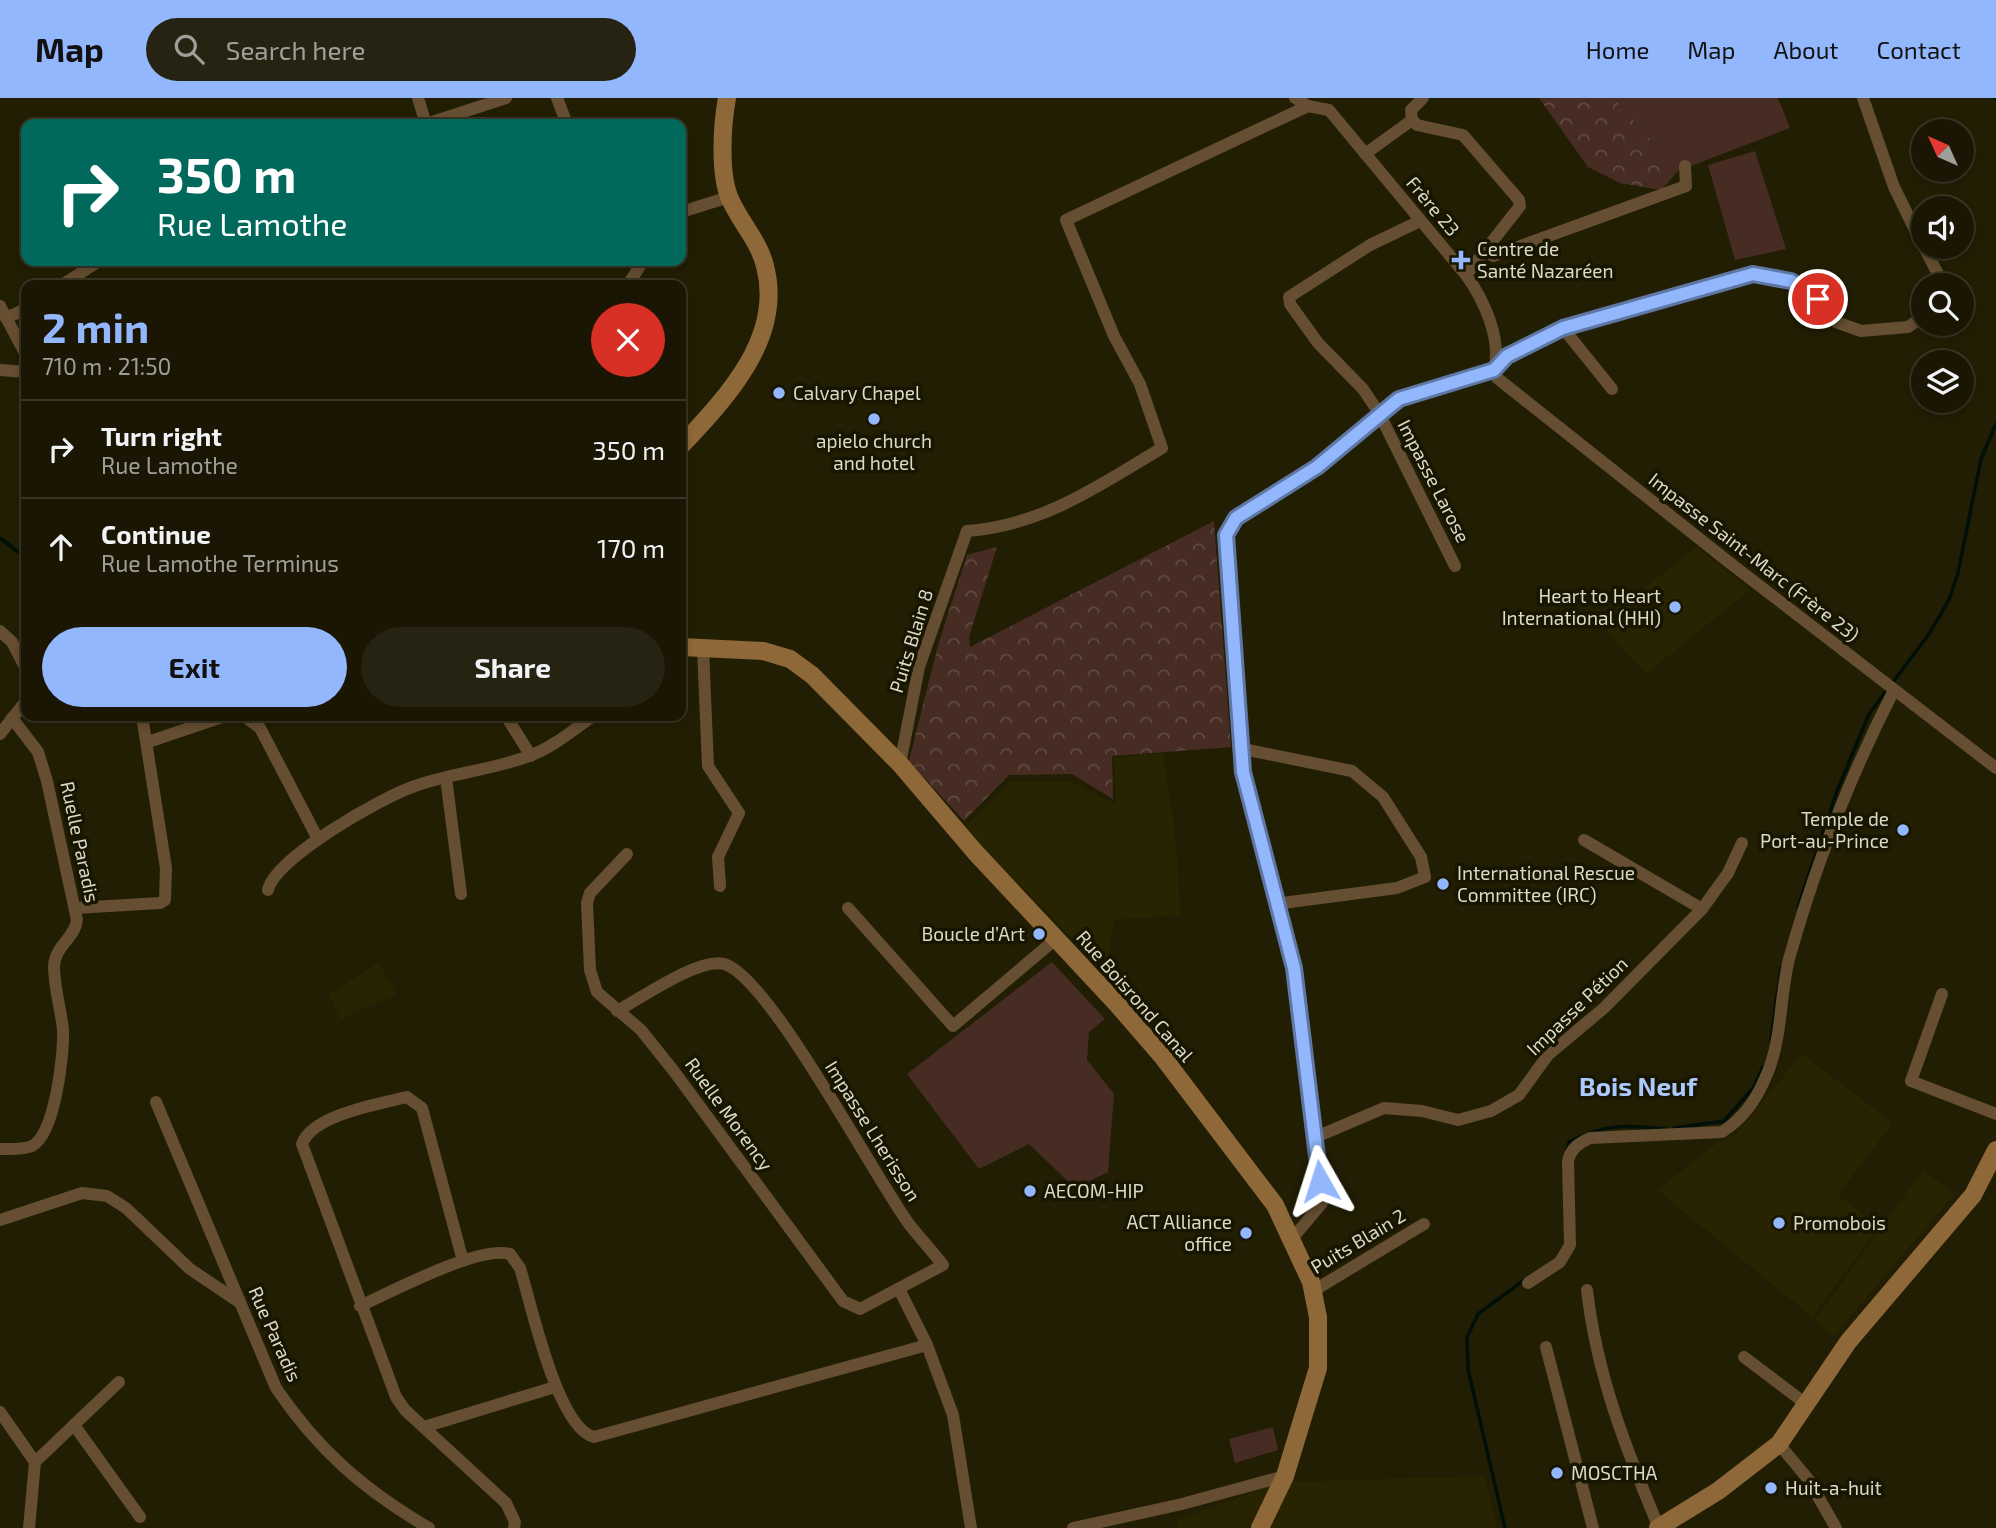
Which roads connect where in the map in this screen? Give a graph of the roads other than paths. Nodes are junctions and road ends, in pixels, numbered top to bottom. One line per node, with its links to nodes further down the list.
1 (418, 98): 9 (street)
2 (506, 98): 10 (street)
3 (557, 98): 11 (street)
4 (727, 98): 15 (street)
5 (1295, 98): 8 (street, Frère 23)
6 (1423, 98): 12 (street)
7 (1863, 98): 18 (street)
8 (1308, 106): 13 (street, Frère 23); 51 (street, Puits Blain 8)
9 (424, 119)
10 (441, 119)
11 (565, 119)
12 (1412, 120): 13 (street); 19 (street)
13 (1365, 154): 17 (street, Frère 23)
14 (1685, 166): 19 (street)
15 (729, 197): 16 (street); 33 (street)
16 (686, 210)
17 (1420, 221): 21 (street, Frère 23); 32 (street, Impasse Larose)
18 (1911, 222)
19 (1487, 251): 21 (street)
20 (91, 266): 22 (street)
21 (1466, 275): 29 (street, Frère 23)
22 (70, 280)
23 (21, 310): 24 (street)
24 (3, 312): 27 (street)
25 (1911, 325): 26 (street)
26 (1563, 328): 29 (street); 31 (street)
27 (21, 346)
28 (0, 370): 30 (street)
29 (1494, 370): 32 (street); 39 (street, Impasse Saint-Marc (Frère 23))
30 (21, 372)
31 (1612, 388)
32 (1379, 413): 34 (street, Impasse Larose); 49 (street)
33 (686, 440)
34 (1455, 566)
35 (0, 631): 38 (street)
36 (686, 647): 37 (street, Rue Boisrond Canal)
37 (703, 648): 51 (street, Rue Boisrond Canal); 58 (street)
38 (21, 659)
39 (1894, 690): 52 (street, Impasse Saint-Marc (Frère 23)); 78 (street)
40 (21, 707): 41 (street)
41 (12, 718): 47 (street); 62 (street, Ruelle Paradis)
42 (143, 721): 48 (street)
43 (210, 721): 48 (street)
44 (250, 721): 54 (street)
45 (509, 721): 50 (street)
46 (585, 721): 50 (street)
47 (0, 734)
48 (148, 742): 62 (street)
49 (1242, 748): 61 (street); 61 (street)
50 (531, 756): 53 (street)
51 (900, 764): 65 (street, Rue Boisrond Canal)
52 (1996, 768)
53 (446, 778): 54 (street); 60 (street)
54 (318, 839): 59 (street)
55 (1584, 840): 64 (street)
56 (1742, 843): 64 (street, Impasse Pétion)
57 (627, 853): 67 (street, Ruelle Morency)
58 (720, 886)
59 (268, 890)
60 (461, 894)
61 (1276, 904): 70 (street)
62 (75, 908): 71 (street, Ruelle Paradis)
63 (848, 908): 65 (street)
64 (1703, 909): 70 (street, Impasse Pétion)
65 (1057, 939): 75 (street, Rue Boisrond Canal)
66 (1942, 994): 69 (street)
67 (617, 1011): 77 (street, Impasse Lherisson); 79 (street, Ruelle Morency)
68 (156, 1102): 82 (street, Rue Paradis)
69 (1996, 1114)
70 (1316, 1137): 75 (street)
71 (0, 1149)
72 (1995, 1159): 89 (street)
73 (0, 1220): 82 (street)
74 (1424, 1224): 81 (street, Puits Blain 2)
75 (1292, 1240): 81 (street, Rue Boisrond Canal)
76 (463, 1261): 83 (street); 83 (street); 88 (street)
77 (943, 1265): 79 (street, Ruelle Morency)
78 (1528, 1283)
79 (899, 1289): 84 (street)
80 (1587, 1290): 104 (street)
81 (1313, 1292): 95 (street, Rue Boisrond Canal)
82 (239, 1302): 98 (street, Rue Paradis)
83 (360, 1306): 92 (street)
84 (927, 1345): 88 (street); 100 (street)
85 (1546, 1347): 103 (street)
86 (1744, 1357): 89 (street)
87 (119, 1382): 91 (street)
88 (555, 1387): 92 (street)
89 (1806, 1404): 93 (street)
90 (0, 1412): 94 (street)
91 (74, 1425): 94 (street); 96 (street)
92 (424, 1427): 99 (street)
93 (1779, 1444): 104 (street); 105 (street)
94 (35, 1462): 97 (street)
95 (1285, 1476): 101 (street); 102 (street, Rue Boisrond Canal)
96 (140, 1517)
97 (29, 1528)
98 (429, 1528)
99 (514, 1528)
100 (971, 1528)
101 (1073, 1528)
102 (1260, 1528)
103 (1593, 1528)
104 (1659, 1528)
105 (1836, 1528)

